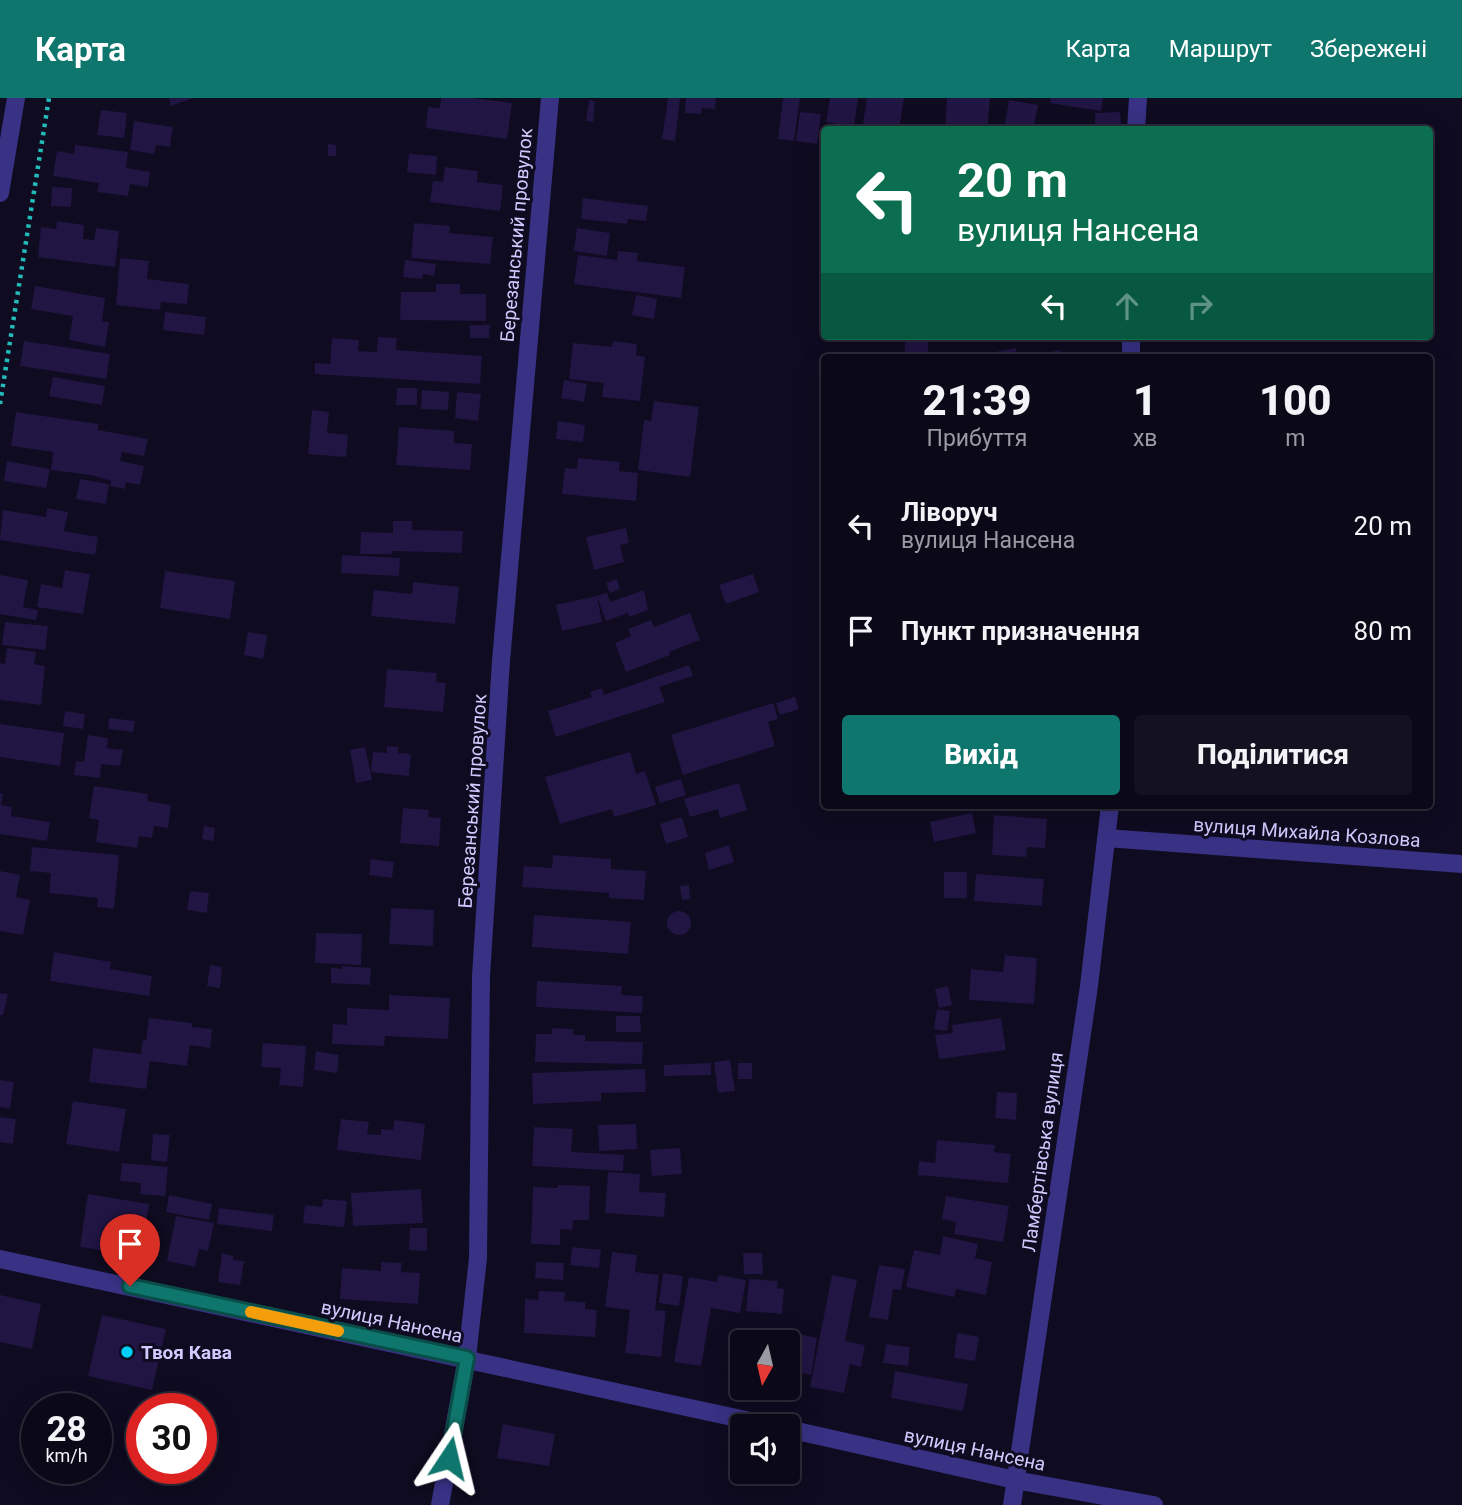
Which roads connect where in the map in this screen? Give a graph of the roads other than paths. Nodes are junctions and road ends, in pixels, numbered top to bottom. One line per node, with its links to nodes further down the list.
1 (16, 98): 5 (street)
2 (550, 98): 10 (street, Березанський провулок)
3 (1138, 98): 4 (street)
4 (1136, 126)
5 (0, 193)
6 (1110, 809): 7 (street, Ламбертівська вулиця)
7 (1107, 838): 8 (street, вулиця Михайла Козлова); 13 (street, Ламбертівська вулиця)
8 (1462, 864)
9 (0, 1259): 10 (street, вулиця Нансена)
10 (467, 1358): 11 (street, вулиця Нансена); 14 (street, Березанський провулок)
11 (730, 1416)
12 (800, 1432): 13 (street, вулиця Нансена)
13 (1015, 1480): 15 (street, Ламбертівська вулиця); 16 (street, вулиця Нансена)
14 (440, 1505)
15 (1012, 1505)
16 (1154, 1505)

